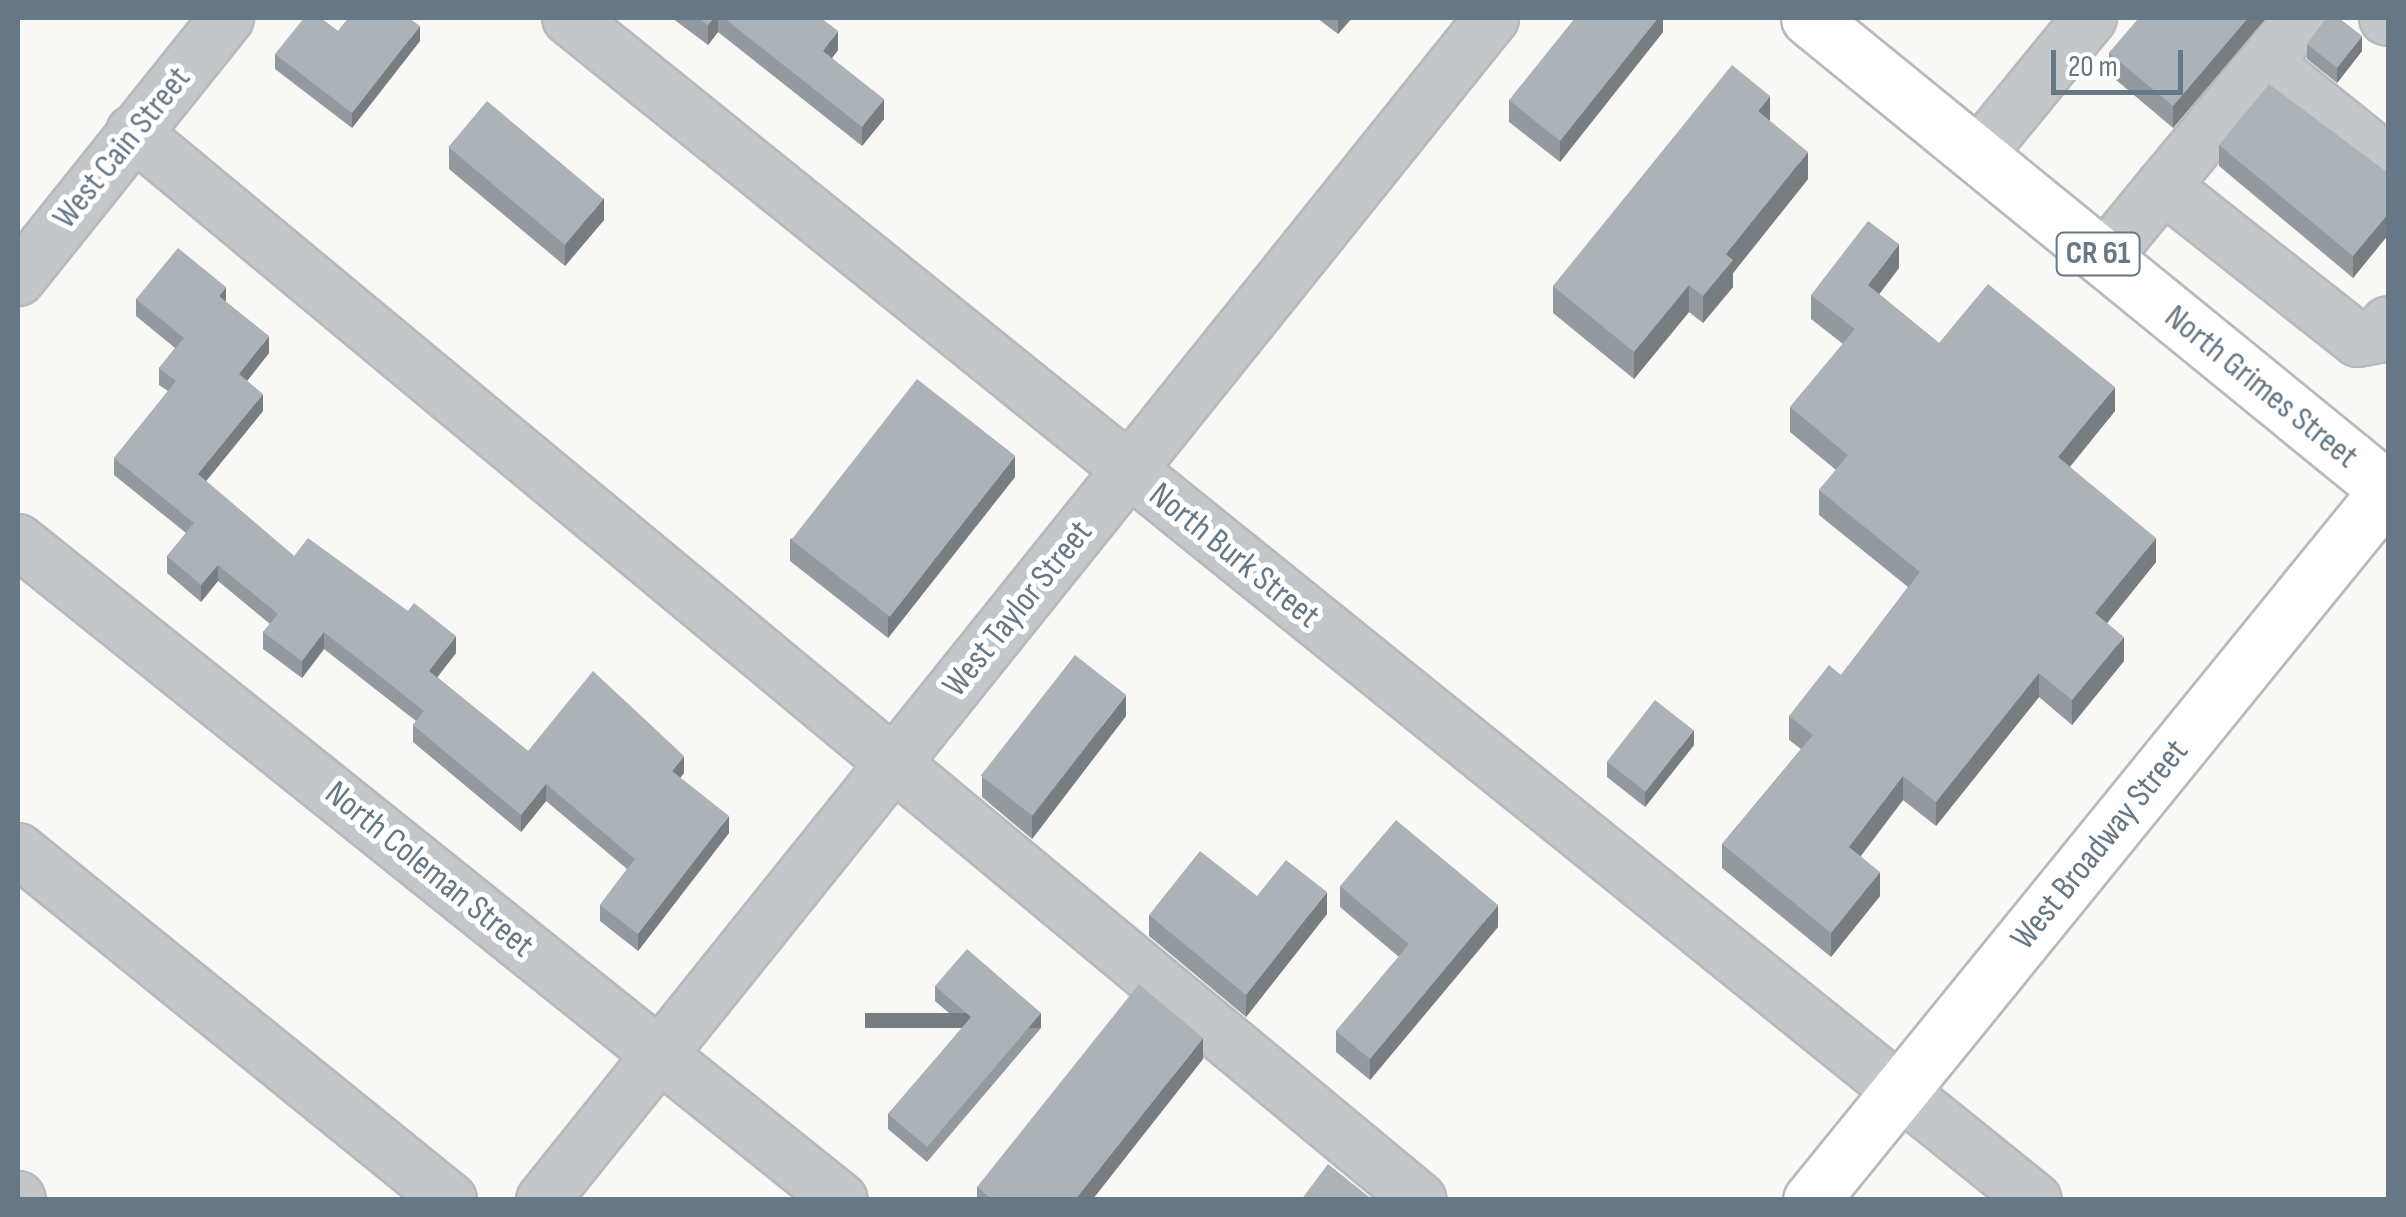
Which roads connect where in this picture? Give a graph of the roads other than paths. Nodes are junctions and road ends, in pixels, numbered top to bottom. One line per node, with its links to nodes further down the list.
1 (227, 18): 8 (street, West Cain Street)
2 (569, 18): 15 (street, North Burk Street)
3 (1492, 18): 15 (street, West Taylor Street)
4 (1809, 18): 9 (main road, North Grimes Street / CR 61)
5 (2090, 18): 9 (street)
6 (2302, 18): 7 (street)
7 (2265, 62): 10 (street); 11 (street)
8 (133, 132): 13 (street, West Cain Street); 18 (street)
9 (1977, 156): 12 (main road, North Grimes Street / CR 61)
10 (2388, 159)
11 (2163, 186): 12 (street); 14 (street)
12 (2104, 258): 16 (main road, North Grimes Street / CR 61)
13 (18, 278)
14 (2388, 323)
15 (1128, 470): 18 (street, West Taylor Street); 21 (street, North Burk Street)
16 (2388, 490): 21 (main road, West Broadway Street)
17 (18, 541): 20 (street, North Coleman Street)
18 (893, 764): 20 (street, West Taylor Street); 25 (street)
19 (18, 850): 22 (street)
20 (660, 1054): 23 (street, West Taylor Street); 24 (street, North Coleman Street)
21 (1900, 1090): 26 (main road, West Broadway Street); 27 (street, North Burk Street)
22 (450, 1200)
23 (544, 1200)
24 (841, 1200)
25 (1420, 1200)
26 (1811, 1200)
27 (2035, 1200)

